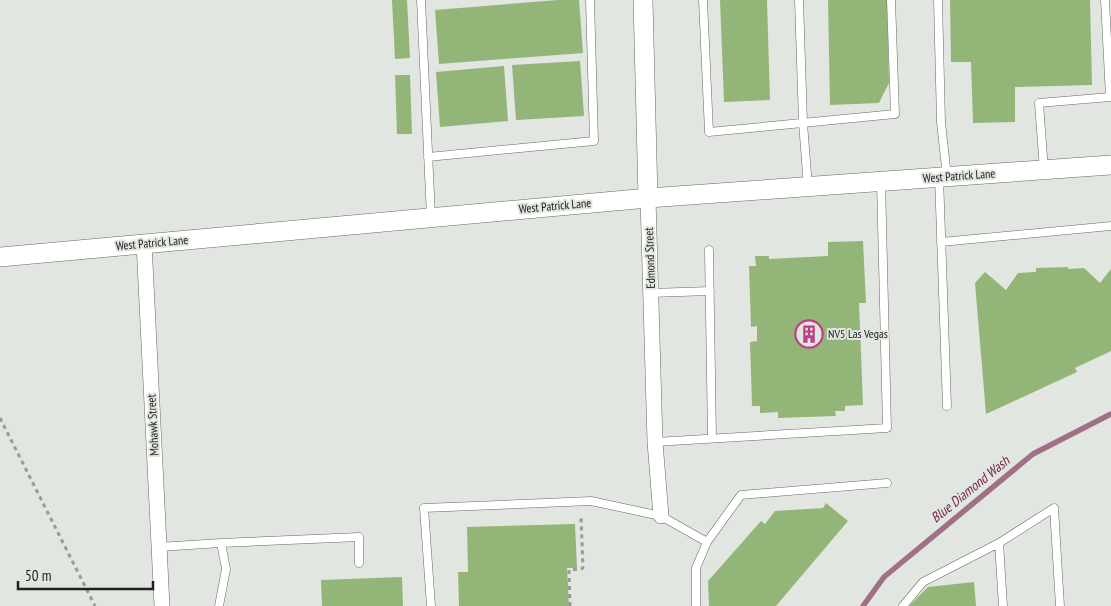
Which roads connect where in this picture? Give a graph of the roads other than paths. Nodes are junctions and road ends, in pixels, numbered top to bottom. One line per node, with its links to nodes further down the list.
1 (421, 0): 10 (lane)
2 (590, 0): 10 (lane)
3 (643, 0): 16 (street, Edmond Street)
4 (703, 0): 9 (lane)
5 (800, 0): 9 (lane)
6 (892, 0): 9 (lane)
7 (938, 0): 13 (lane)
8 (1106, 0): 12 (lane)
9 (803, 123): 15 (lane)
10 (428, 157): 17 (lane)
11 (1111, 165): 12 (street, West Patrick Lane)
12 (1044, 170): 13 (street, West Patrick Lane)
13 (943, 177): 14 (street, West Patrick Lane); 19 (lane)
14 (880, 182): 15 (street, West Patrick Lane); 26 (lane)
15 (808, 187): 16 (street, West Patrick Lane)
16 (648, 198): 17 (street, West Patrick Lane); 24 (street, Edmond Street)
17 (431, 218): 20 (street, West Patrick Lane)
18 (1111, 226): 19 (lane)
19 (941, 242): 25 (lane)
20 (144, 243): 22 (street, West Patrick Lane); 33 (street, Mohawk Street)
21 (709, 250): 23 (lane)
22 (0, 257)
23 (710, 291): 24 (lane); 26 (lane)
24 (651, 293): 27 (street, Edmond Street)
25 (947, 406)
26 (712, 438): 27 (lane)
27 (655, 442): 29 (street, Edmond Street)
28 (887, 483): 30 (lane)
29 (661, 516): 30 (lane); 37 (lane)
30 (707, 542): 38 (lane)
31 (221, 543): 33 (lane); 34 (lane); 36 (lane)
32 (999, 543): 39 (lane); 40 (lane); 41 (lane)
33 (159, 547): 35 (street, Mohawk Street)
34 (360, 563)
35 (162, 606)
36 (218, 606)
37 (431, 606)
38 (696, 606)
39 (903, 606)
40 (1003, 606)
41 (1060, 606)

